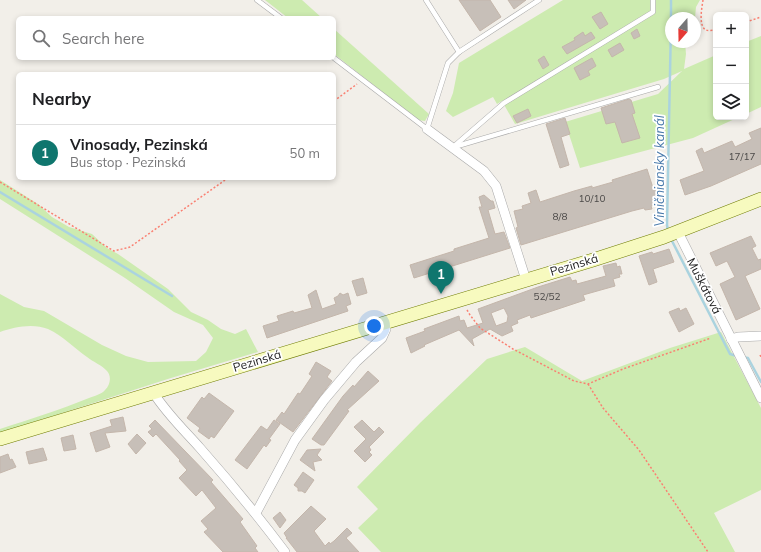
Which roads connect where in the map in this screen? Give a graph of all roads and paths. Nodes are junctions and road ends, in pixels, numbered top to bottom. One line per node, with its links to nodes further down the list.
1 (257, 0): 6 (lane)
2 (426, 0): 10 (lane)
3 (539, 0): 10 (lane)
4 (653, 0): 16 (lane)
5 (703, 0): 9 (path)
6 (278, 16)
7 (761, 17): 8 (path)
8 (749, 21)
9 (713, 30)
10 (460, 52): 15 (lane)
11 (336, 60): 12 (lane)
12 (362, 80): 14 (path); 15 (lane)
13 (658, 87): 16 (lane)
14 (336, 100)
15 (427, 129): 16 (street)
16 (452, 148): 21 (street)
17 (225, 180): 18 (path)
18 (0, 182)
19 (761, 199): 20 (main road, Pezinská)
20 (671, 234): 21 (main road, Pezinská); 26 (street, Muškátová)
21 (526, 280): 22 (main road, Pezinská)
22 (463, 299): 23 (main road, Pezinská); 27 (path)
23 (385, 323): 28 (main road, Pezinská); 31 (street)
24 (761, 336): 26 (street)
25 (711, 338): 27 (path)
26 (731, 339): 29 (street, Muškátová)
27 (588, 384): 33 (path)
28 (153, 392): 30 (main road, Pezinská); 31 (street)
29 (761, 398)
30 (0, 439)
31 (256, 513): 32 (street)
32 (285, 552)
33 (708, 552)

